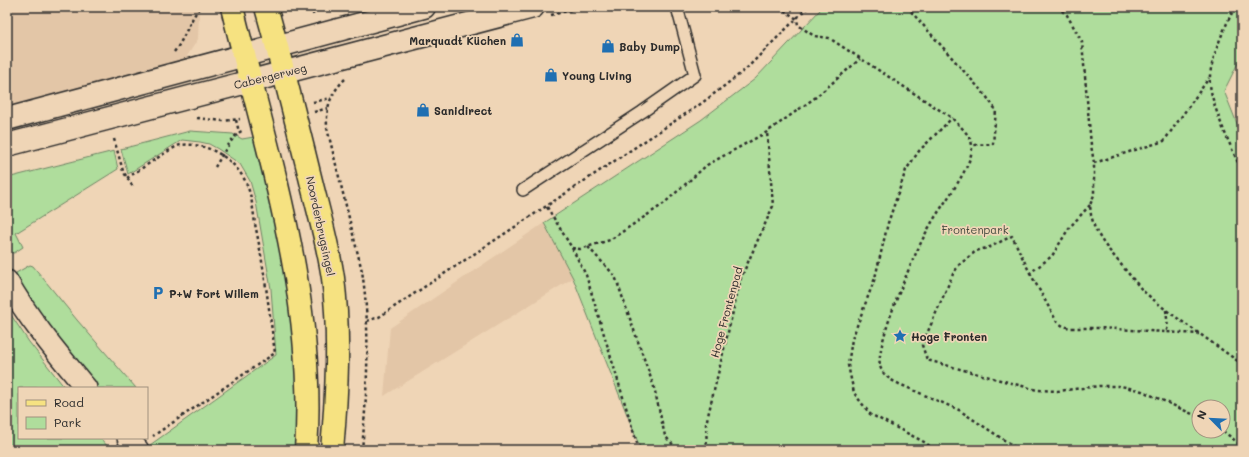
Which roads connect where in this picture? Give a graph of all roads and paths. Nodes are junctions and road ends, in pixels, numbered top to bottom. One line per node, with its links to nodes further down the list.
1 (232, 7): 16 (main road)
2 (266, 7): 15 (main road, Noorderbrugsingel)
3 (323, 7): 4 (path)
4 (329, 7): 5 (path)
5 (335, 7)
6 (424, 7): 15 (street)
7 (533, 7): 18 (street, Cabergerweg)
8 (678, 7): 34 (lane)
9 (778, 7): 14 (path)
10 (808, 7): 14 (path)
11 (907, 7): 27 (path)
12 (1057, 7): 29 (path)
13 (1235, 7): 19 (path)
14 (797, 19): 17 (path); 36 (path)
15 (277, 46): 16 (street); 18 (main road, Noorderbrugsingel)
16 (244, 55): 20 (main road); 22 (street)
17 (860, 59): 21 (path); 24 (path)
18 (284, 73): 20 (street, Cabergerweg); 54 (main road, Noorderbrugsingel)
19 (1210, 78): 29 (path); 31 (path)
20 (251, 81): 26 (street, Cabergerweg); 53 (main road)
21 (952, 118): 27 (path); 58 (path)
22 (7, 119)
23 (236, 120): 28 (path)
24 (767, 132): 37 (path); 57 (path, Hoge Frontenpad)
25 (114, 139): 32 (path)
26 (7, 145)
27 (972, 145): 59 (path)
28 (222, 156): 30 (path); 32 (path); 48 (path)
29 (1094, 164): 35 (path)
30 (215, 167)
31 (1242, 172)
32 (127, 178): 33 (path)
33 (133, 187)
34 (523, 190)
35 (1090, 205): 39 (path); 41 (path)
36 (547, 207): 38 (path); 42 (path)
37 (588, 246): 38 (path); 56 (path)
38 (572, 248): 55 (path)
39 (1030, 273): 43 (path); 47 (path)
40 (7, 281): 46 (street)
41 (1166, 310): 43 (path); 44 (path)
42 (367, 321)
43 (1166, 332): 44 (path)
44 (1200, 334): 45 (path)
45 (1242, 364)
46 (85, 387)
47 (1191, 412)
48 (148, 436)
49 (1231, 437): 52 (path)
50 (143, 439): 51 (path)
51 (134, 445)
52 (1242, 446)
53 (306, 450)
54 (332, 450)
55 (639, 450)
56 (678, 450)
57 (707, 450)
58 (934, 450)
59 (1019, 450)

